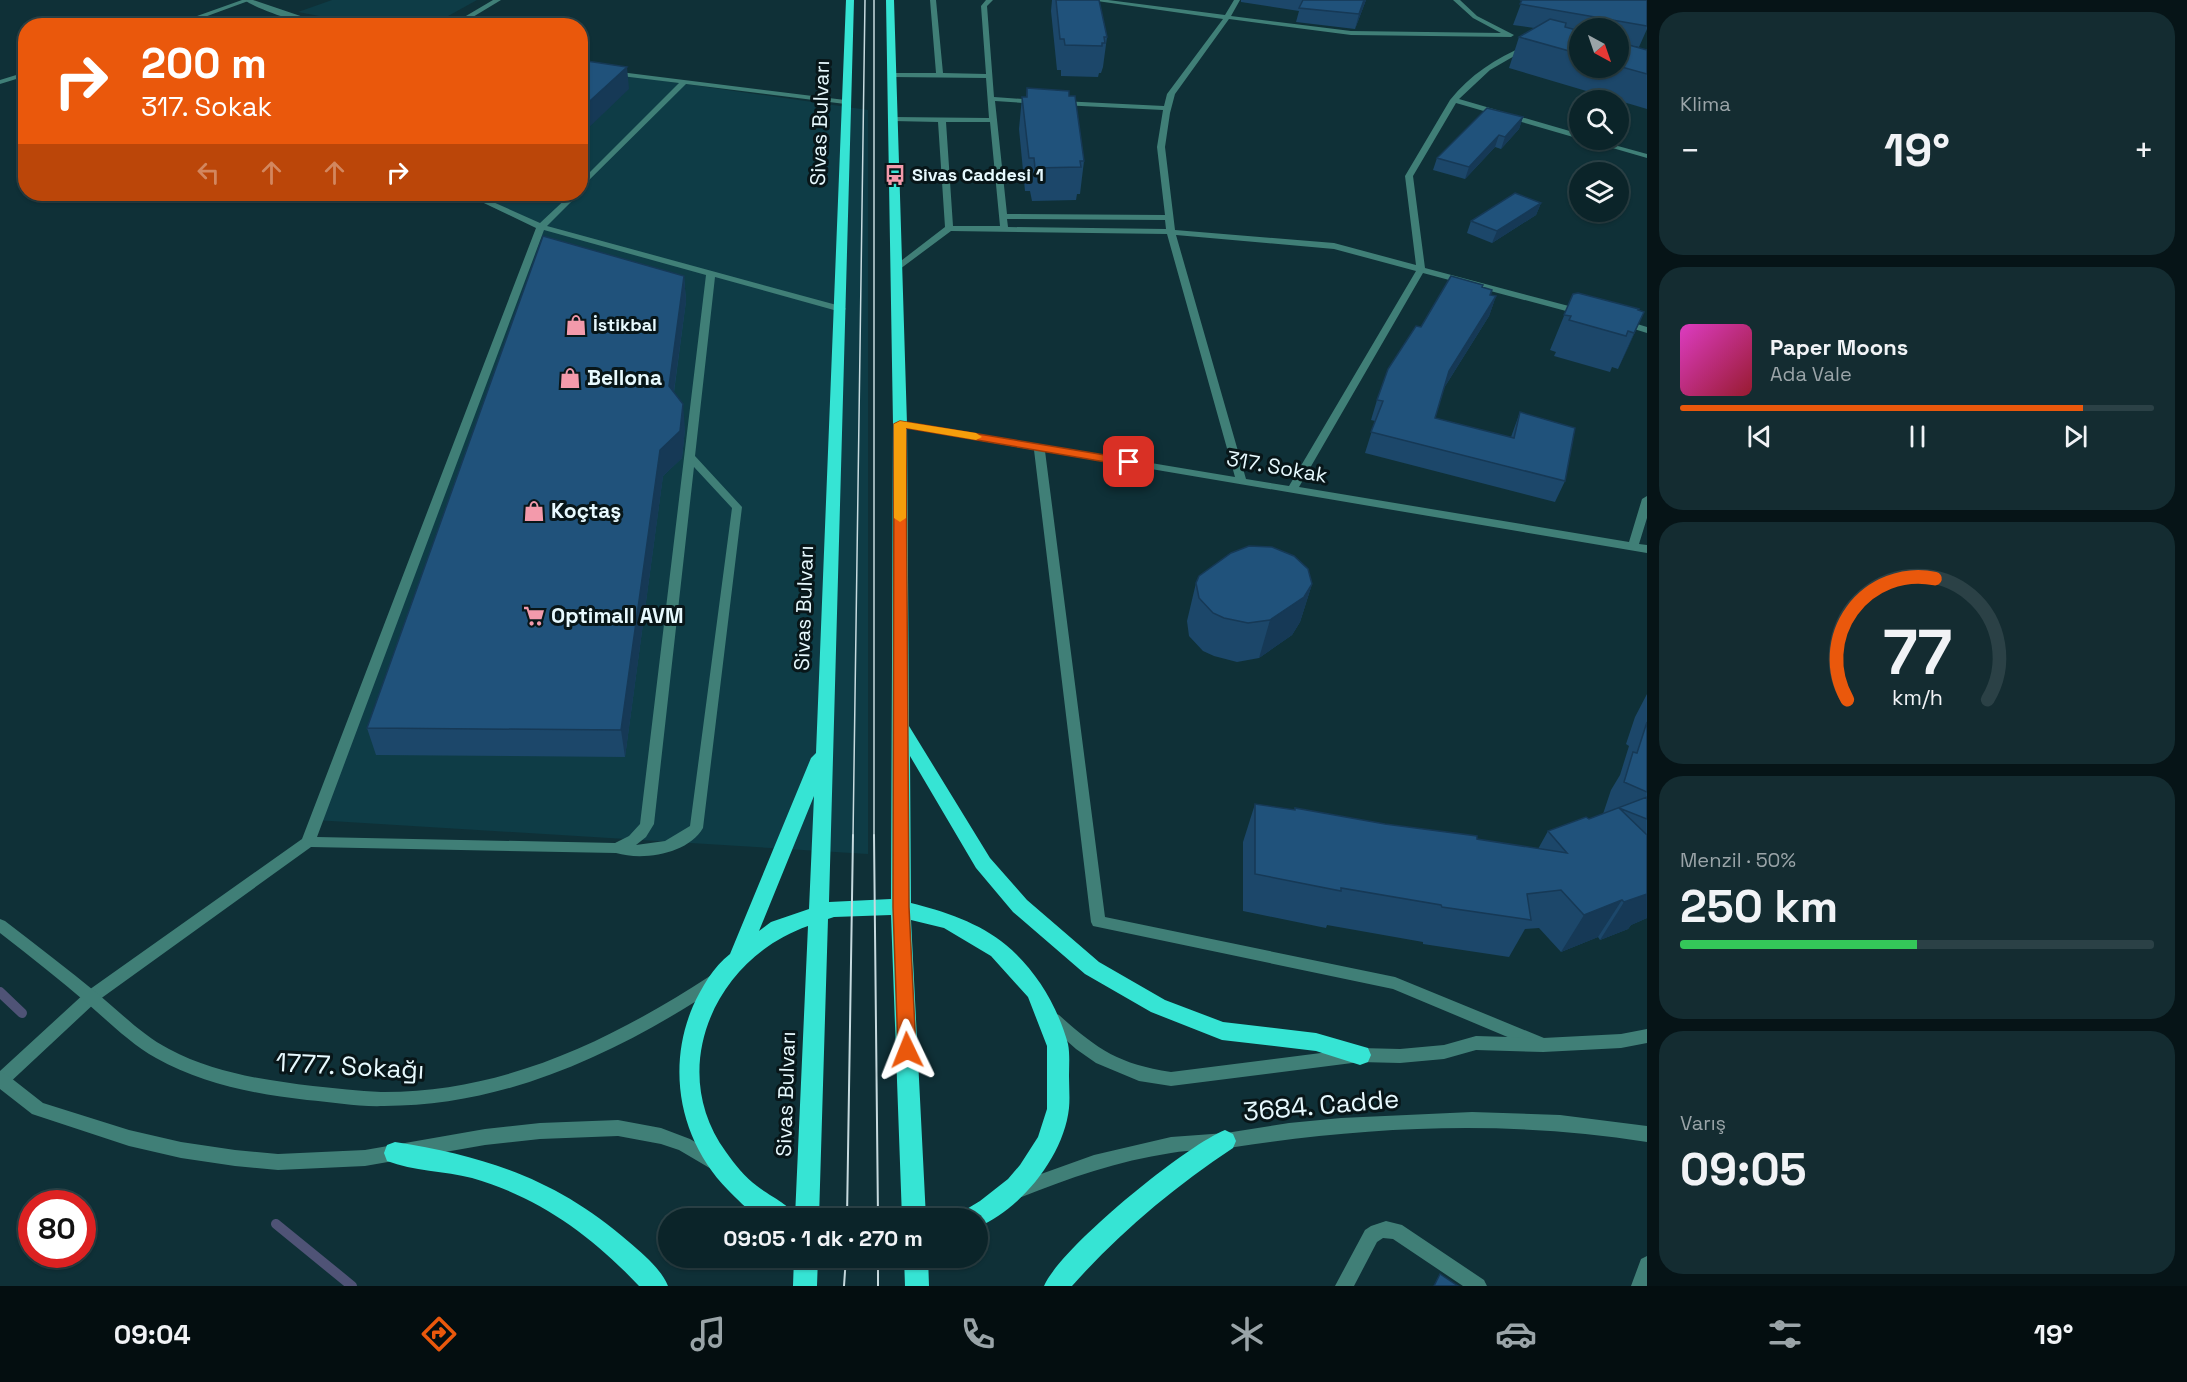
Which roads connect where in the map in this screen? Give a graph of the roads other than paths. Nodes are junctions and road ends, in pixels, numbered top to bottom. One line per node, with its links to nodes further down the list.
1 (248, 0): 11 (street); 12 (street)
2 (498, 0): 13 (street)
3 (850, 0): 24 (highway, Sivas Bulvarı)
4 (891, 0): 16 (highway)
5 (933, 0): 18 (street)
6 (990, 0): 19 (street)
7 (1093, 0): 10 (street)
8 (1237, 0): 10 (street)
9 (1456, 0): 14 (street)
10 (1227, 17): 14 (street); 25 (street)
11 (195, 18)
12 (297, 18)
13 (466, 18)
14 (1511, 35): 23 (street)
15 (588, 70): 21 (street)
16 (892, 75): 18 (street); 26 (highway)
17 (18, 76): 20 (street)
18 (940, 76): 19 (street)
19 (989, 76): 22 (street)
20 (0, 82)
21 (683, 83): 24 (street); 32 (street)
22 (991, 99): 25 (street); 28 (street)
23 (1454, 100): 29 (street); 42 (street)
24 (845, 102): 44 (highway, Sivas Bulvarı)
25 (1167, 108): 36 (street)
26 (893, 119): 27 (street); 41 (highway)
27 (942, 120): 28 (street); 38 (street)
28 (993, 120): 35 (street)
29 (1569, 134)
30 (1625, 150): 31 (street)
31 (1647, 156)
32 (588, 179)
33 (484, 201): 37 (street)
34 (567, 201): 37 (street)
35 (1003, 216): 36 (street); 39 (street)
36 (1169, 218): 40 (street)
37 (542, 227): 43 (street); 58 (street)
38 (949, 228): 39 (street); 41 (street)
39 (1004, 229): 40 (street)
40 (1171, 232): 42 (street); 51 (street)
41 (897, 267): 48 (highway)
42 (1421, 269): 45 (street); 52 (street)
43 (711, 273): 44 (street); 50 (street)
44 (841, 309): 57 (highway, Sivas Bulvarı)
45 (1591, 315)
46 (1613, 321): 47 (street)
47 (1647, 330)
48 (900, 424): 49 (street, 317. Sokak); 56 (highway)
49 (1040, 447): 51 (street, 317. Sokak); 68 (street)
50 (690, 457): 59 (street); 59 (street)
51 (1241, 481): 52 (street, 317. Sokak)
52 (1292, 490): 54 (street, 317. Sokak)
53 (1647, 499): 54 (street)
54 (1633, 547): 55 (street, 317. Sokak)
55 (1647, 549)
56 (900, 726): 60 (highway); 69 (highway)
57 (825, 746): 61 (highway, Sivas Bulvarı); 63 (highway)
58 (308, 842): 59 (street); 65 (street)
59 (616, 848)
60 (901, 907): 61 (highway); 66 (highway); 78 (highway)
61 (818, 912): 63 (highway); 77 (highway, Sivas Bulvarı)
62 (0, 925): 65 (street, 1777. Sokağı)
63 (740, 954): 64 (highway)
64 (720, 977): 65 (street, 1777. Sokağı); 74 (highway)
65 (91, 997): 70 (street)
66 (1047, 1013): 69 (street, 3684. Cadde); 75 (highway)
67 (1647, 1036): 68 (street, 3684. Cadde)
68 (1543, 1045): 69 (street, 3684. Cadde)
69 (1360, 1055)
70 (0, 1080): 73 (street)
71 (1647, 1134): 72 (street, 3684. Cadde)
72 (1225, 1141): 75 (street, 3684. Cadde); 86 (highway)
73 (395, 1153): 74 (street); 83 (highway)
74 (725, 1170): 76 (highway)
75 (1007, 1196): 79 (highway)
76 (769, 1208)
77 (807, 1208)
78 (914, 1208)
79 (988, 1208)
80 (1647, 1265): 89 (street)
81 (806, 1268): 84 (highway)
82 (916, 1268): 85 (highway)
83 (656, 1286)
84 (805, 1286)
85 (917, 1286)
86 (1056, 1286)
87 (1344, 1286): 88 (street)
88 (1478, 1286)
89 (1640, 1286)

